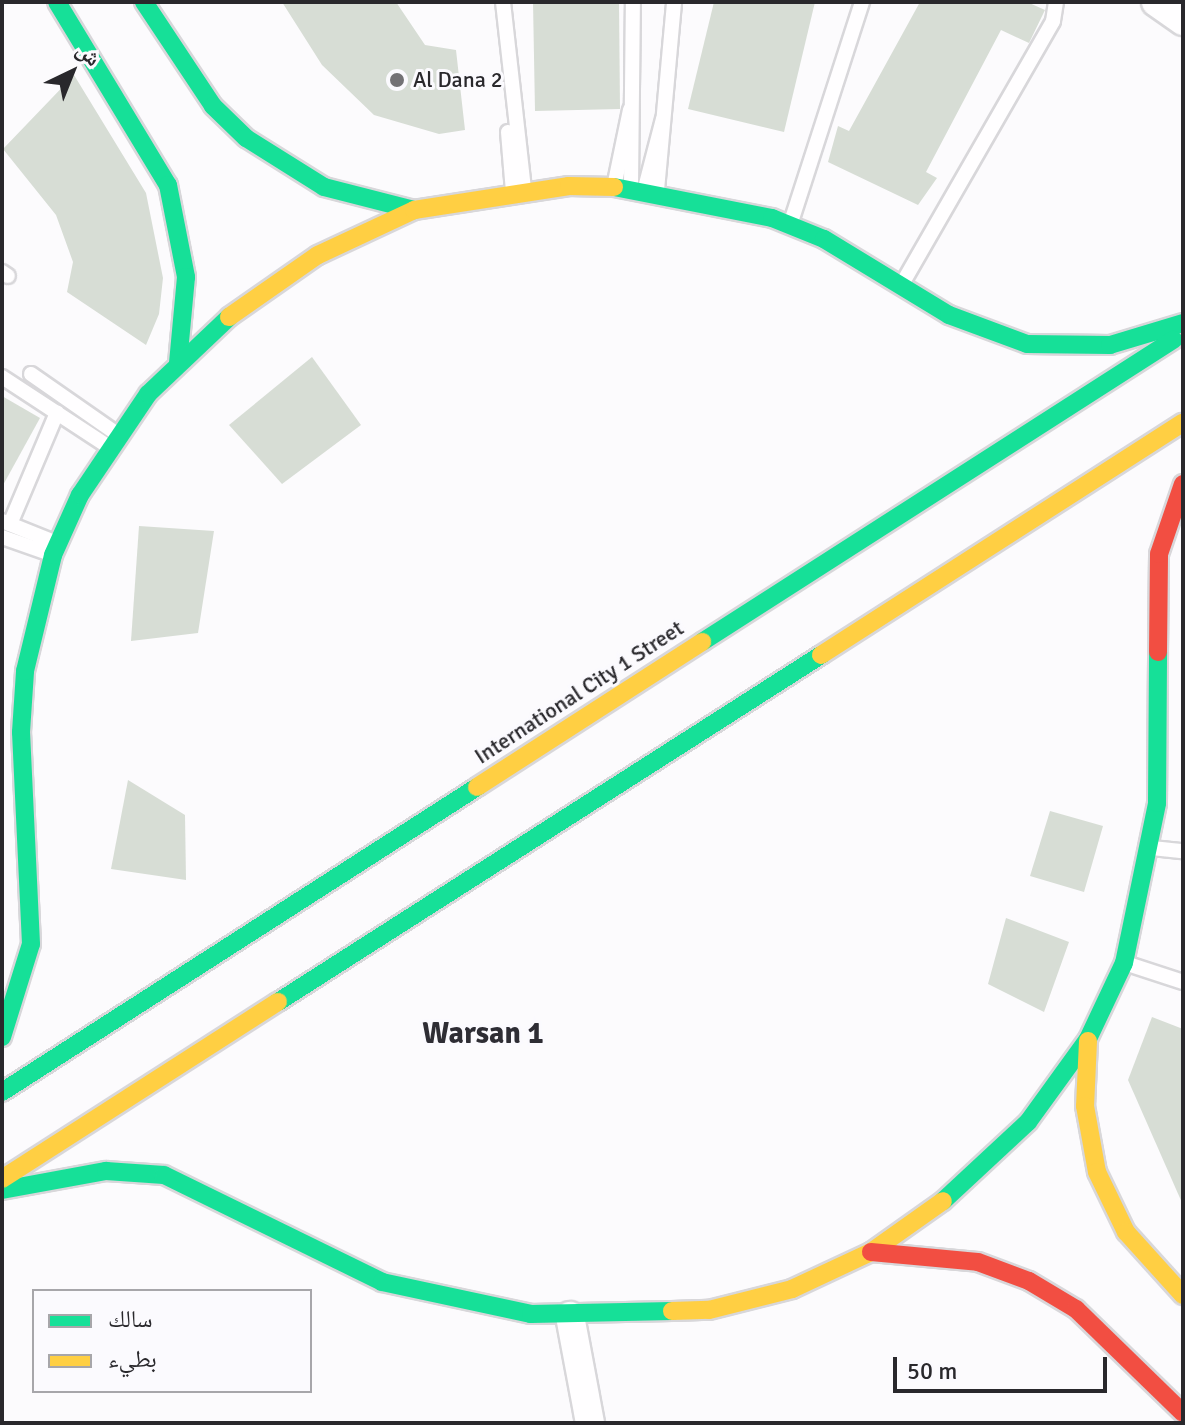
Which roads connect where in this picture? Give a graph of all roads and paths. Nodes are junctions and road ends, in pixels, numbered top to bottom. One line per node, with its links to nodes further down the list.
1 (57, 2): 18 (street)
2 (144, 2): 13 (street)
3 (503, 2): 12 (lane)
4 (633, 2): 11 (lane)
5 (674, 2): 11 (lane)
6 (862, 2): 14 (lane)
7 (1056, 2): 15 (lane)
8 (1156, 2): 9 (street)
9 (1183, 21)
10 (507, 116): 12 (lane)
11 (636, 189): 12 (street); 14 (street)
12 (518, 190): 13 (street)
13 (414, 210): 18 (street)
14 (790, 225): 15 (street)
15 (901, 286): 16 (street)
16 (1183, 323)
17 (1183, 334): 36 (street, International City 1 Street)
18 (178, 363): 23 (street)
19 (31, 374): 23 (lane)
20 (2, 377): 21 (lane)
21 (57, 413): 23 (lane); 25 (lane)
22 (1183, 423): 37 (street)
23 (113, 440): 26 (street)
24 (1183, 484): 30 (street)
25 (5, 527): 26 (lane)
26 (56, 549): 27 (street)
27 (12, 731): 28 (street)
28 (28, 840): 29 (lane); 34 (street)
29 (2, 843)
30 (1152, 848): 31 (lane); 32 (street)
31 (1183, 851)
32 (1124, 963): 33 (lane); 35 (street)
33 (1183, 982)
34 (2, 1037)
35 (1088, 1039): 39 (street); 40 (street)
36 (2, 1092)
37 (2, 1179)
38 (2, 1190): 41 (street)
39 (871, 1252): 41 (street); 42 (street)
40 (1183, 1295)
41 (570, 1316): 43 (street)
42 (1183, 1413)
43 (590, 1423)

